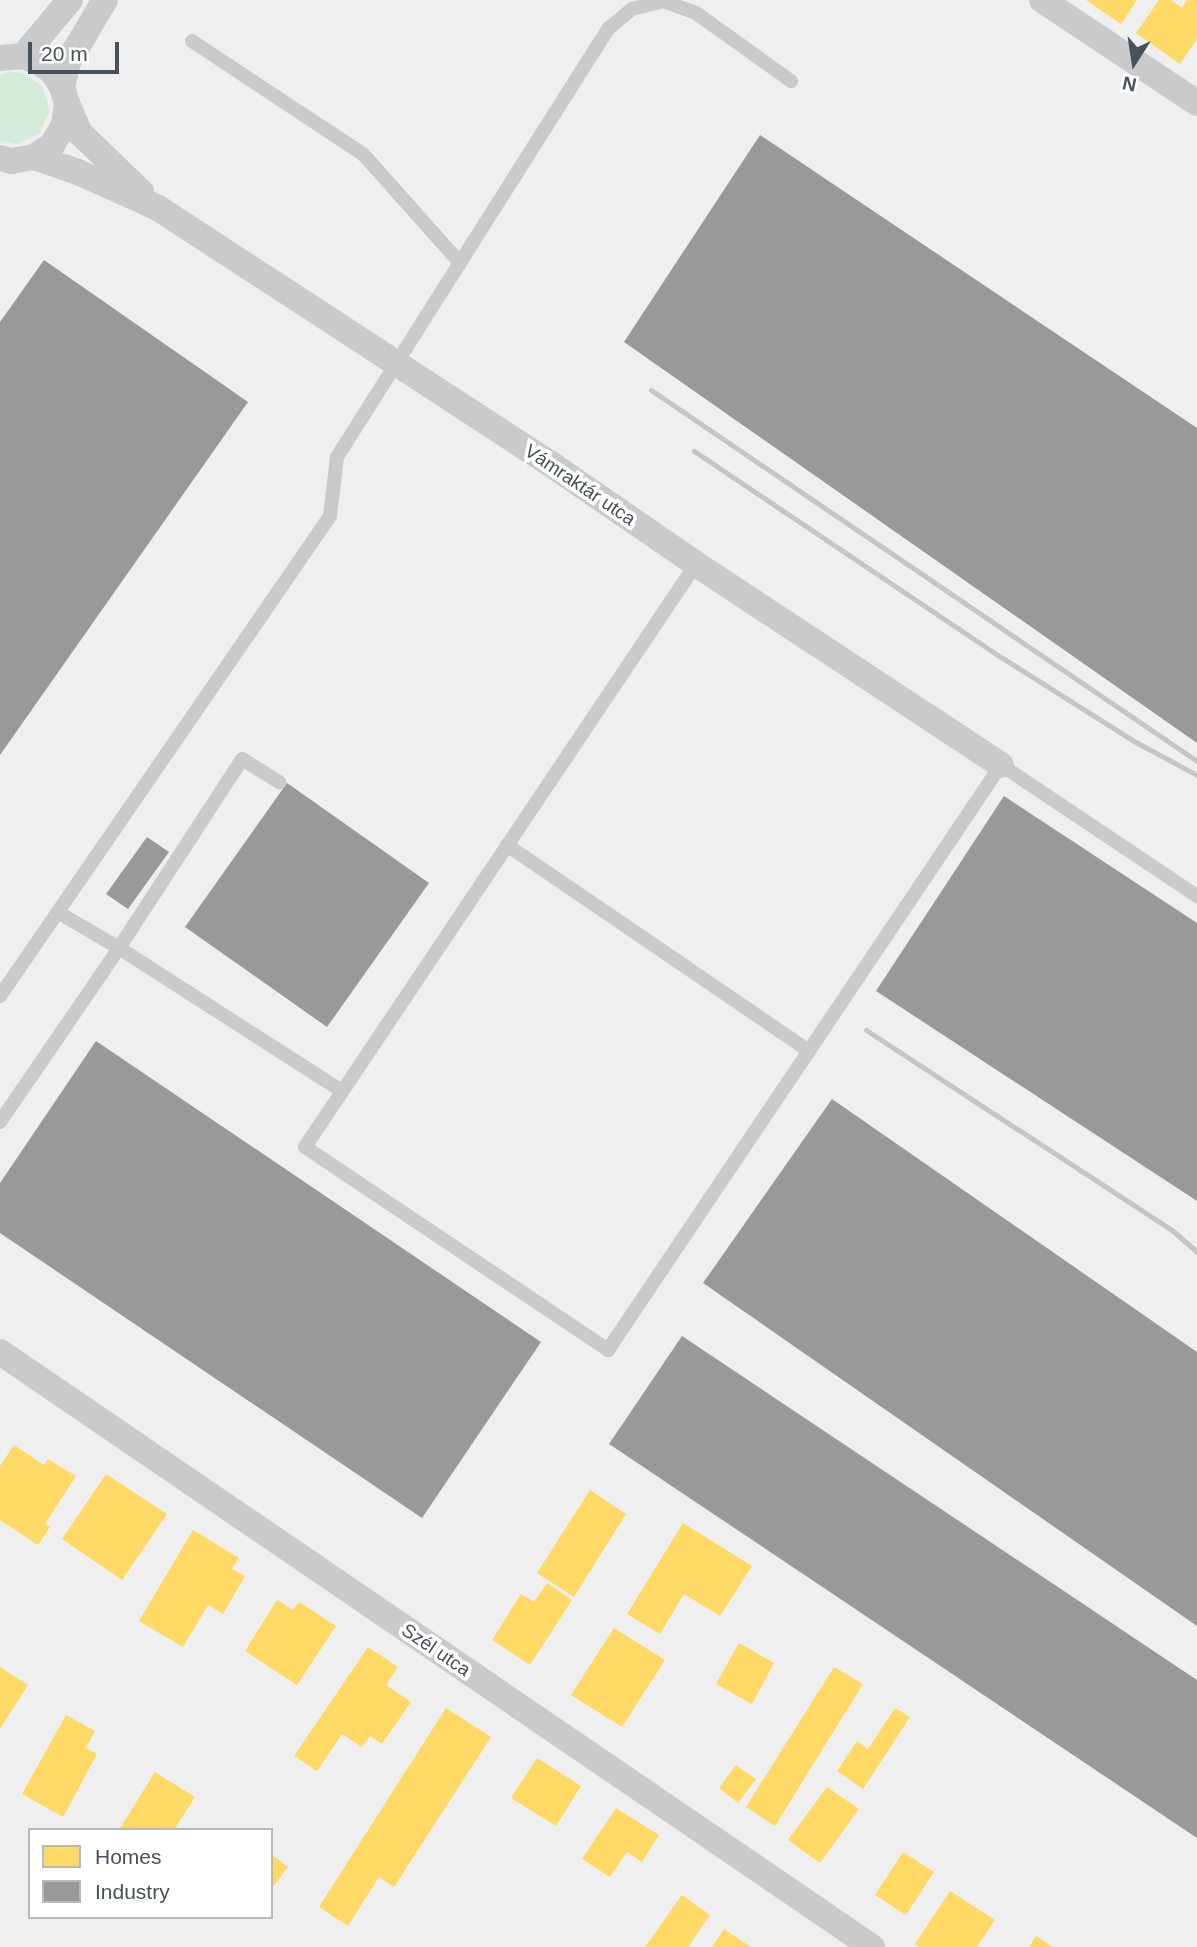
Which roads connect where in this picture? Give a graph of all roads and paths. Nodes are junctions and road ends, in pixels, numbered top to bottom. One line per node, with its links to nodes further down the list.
1 (70, 0): 5 (street)
2 (105, 0): 7 (street)
3 (1042, 0): 8 (street)
4 (192, 41): 11 (lane)
5 (12, 57): 7 (street, Vámraktár utca)
6 (791, 81): 11 (lane)
7 (64, 95): 9 (street); 10 (street, Vámraktár utca)
8 (1197, 103)
9 (12, 161): 10 (street, Vámraktár utca)
10 (158, 208): 12 (street, Vámraktár utca)
11 (460, 263): 12 (lane)
12 (397, 363): 13 (street, Vámraktár utca); 18 (lane)
13 (696, 564): 14 (street, Vámraktár utca); 16 (lane)
14 (1001, 765): 17 (lane); 21 (lane)
15 (279, 782): 19 (lane)
16 (507, 845): 21 (lane); 22 (lane)
17 (1197, 896)
18 (59, 913): 19 (lane); 20 (lane)
19 (119, 948): 22 (lane); 23 (lane)
20 (0, 996)
21 (809, 1051): 22 (lane)
22 (342, 1091)
23 (0, 1122)
24 (0, 1352): 25 (street, Szél utca)
25 (872, 1947)

